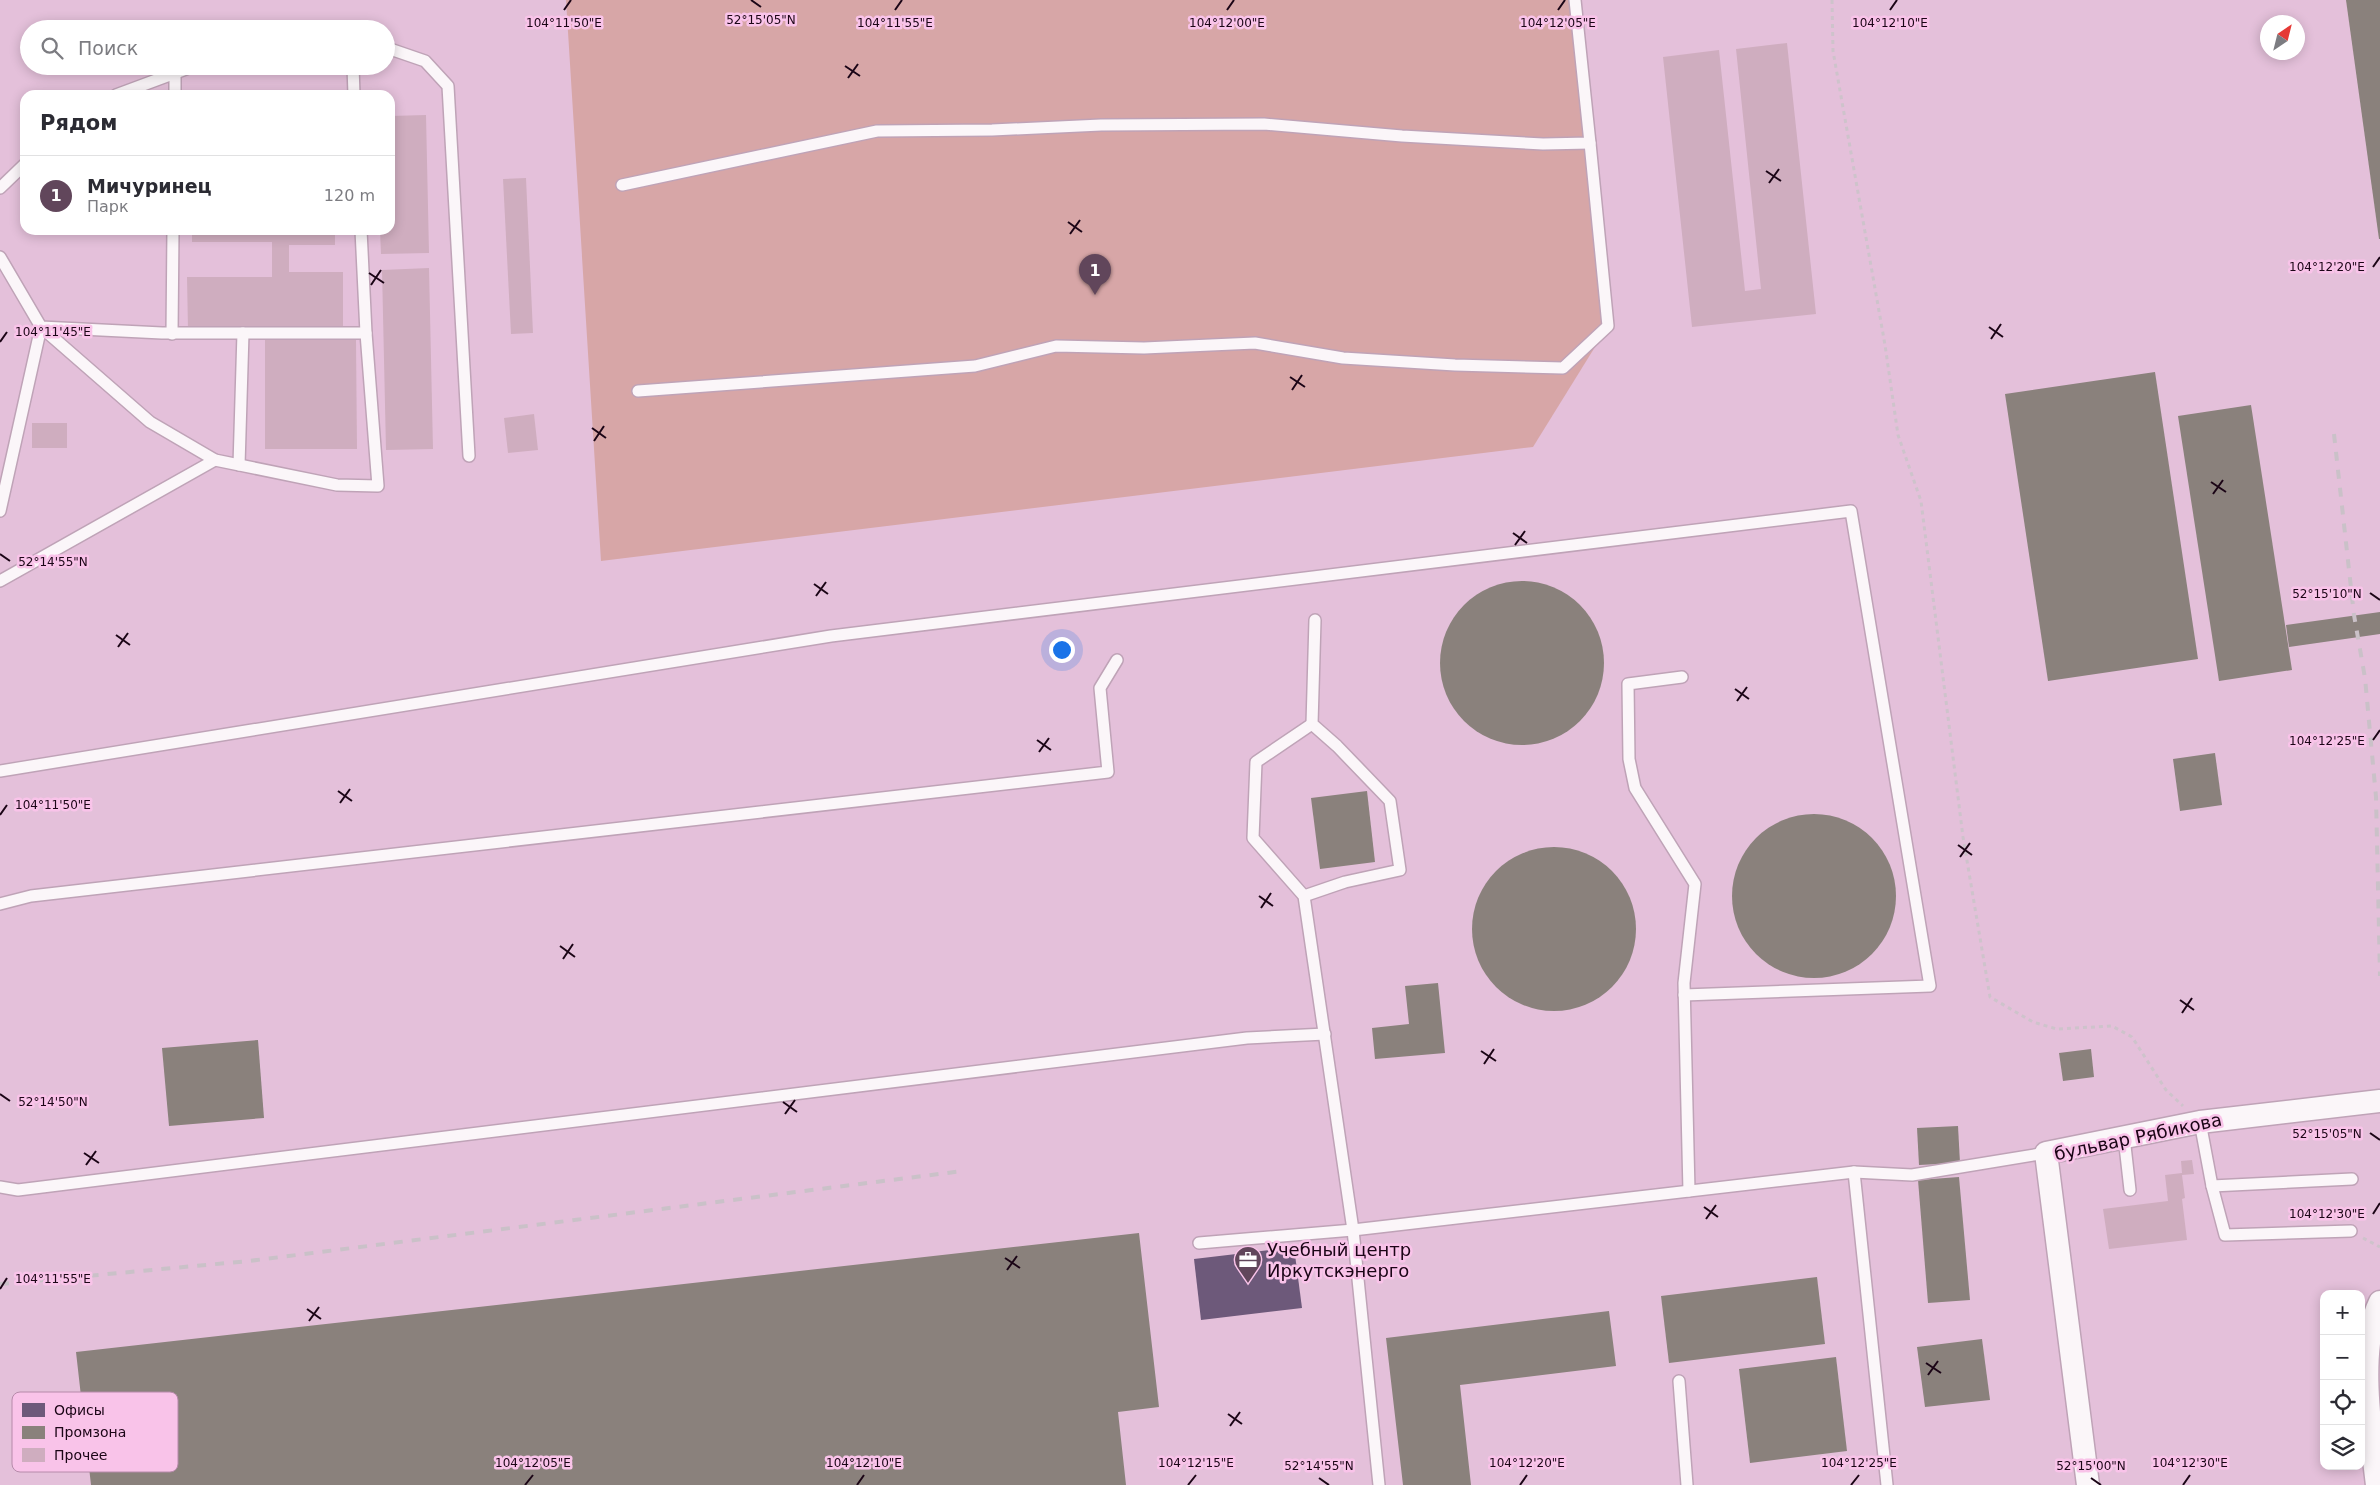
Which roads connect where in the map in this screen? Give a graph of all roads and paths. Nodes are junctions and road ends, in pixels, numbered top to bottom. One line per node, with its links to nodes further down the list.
1 (1575, 0): 10 (lane)
2 (1832, 0): 37 (path)
3 (395, 51): 22 (lane)
4 (171, 75): 7 (lane)
5 (176, 75): 8 (lane)
6 (353, 75): 9 (lane)
7 (130, 90)
8 (175, 90)
9 (354, 90)
10 (1590, 143): 12 (lane); 21 (lane)
11 (20, 169): 13 (lane)
12 (622, 186)
13 (0, 188)
14 (173, 235): 20 (lane)
15 (361, 235): 19 (lane)
16 (0, 257): 17 (lane)
17 (41, 327): 20 (lane); 23 (lane); 25 (lane)
18 (243, 333): 19 (lane); 20 (lane); 24 (lane)
19 (366, 333): 24 (lane)
20 (172, 334)
21 (638, 391)
22 (470, 456)
23 (214, 460): 24 (lane); 26 (lane)
24 (239, 465)
25 (0, 511)
26 (0, 581)
27 (1315, 620): 30 (lane)
28 (1117, 660): 33 (lane)
29 (1682, 677): 34 (lane)
30 (1312, 724): 32 (lane); 32 (lane)
31 (0, 770): 34 (lane)
32 (1304, 896): 35 (lane)
33 (0, 904)
34 (1684, 995): 45 (lane)
35 (1324, 1034): 43 (lane); 46 (lane)
36 (2380, 1100): 37 (street, бульвар Рябикова)
37 (2200, 1122): 38 (street, бульвар Рябикова); 42 (lane)
38 (2124, 1137): 39 (street, бульвар Рябикова); 44 (lane)
39 (2046, 1153): 40 (lane); 54 (street, бульвар Рябикова)
40 (1854, 1172): 45 (lane); 53 (lane)
41 (2352, 1179): 42 (lane)
42 (2212, 1186): 47 (lane)
43 (0, 1187)
44 (2130, 1190)
45 (1689, 1191): 46 (lane)
46 (1353, 1230): 48 (lane); 51 (lane)
47 (2351, 1231)
48 (1199, 1243)
49 (2380, 1302): 55 (street)
50 (1679, 1381): 52 (lane)
51 (1379, 1485)
52 (1687, 1485)
53 (1887, 1485)
54 (2088, 1485)
55 (2377, 1485)

